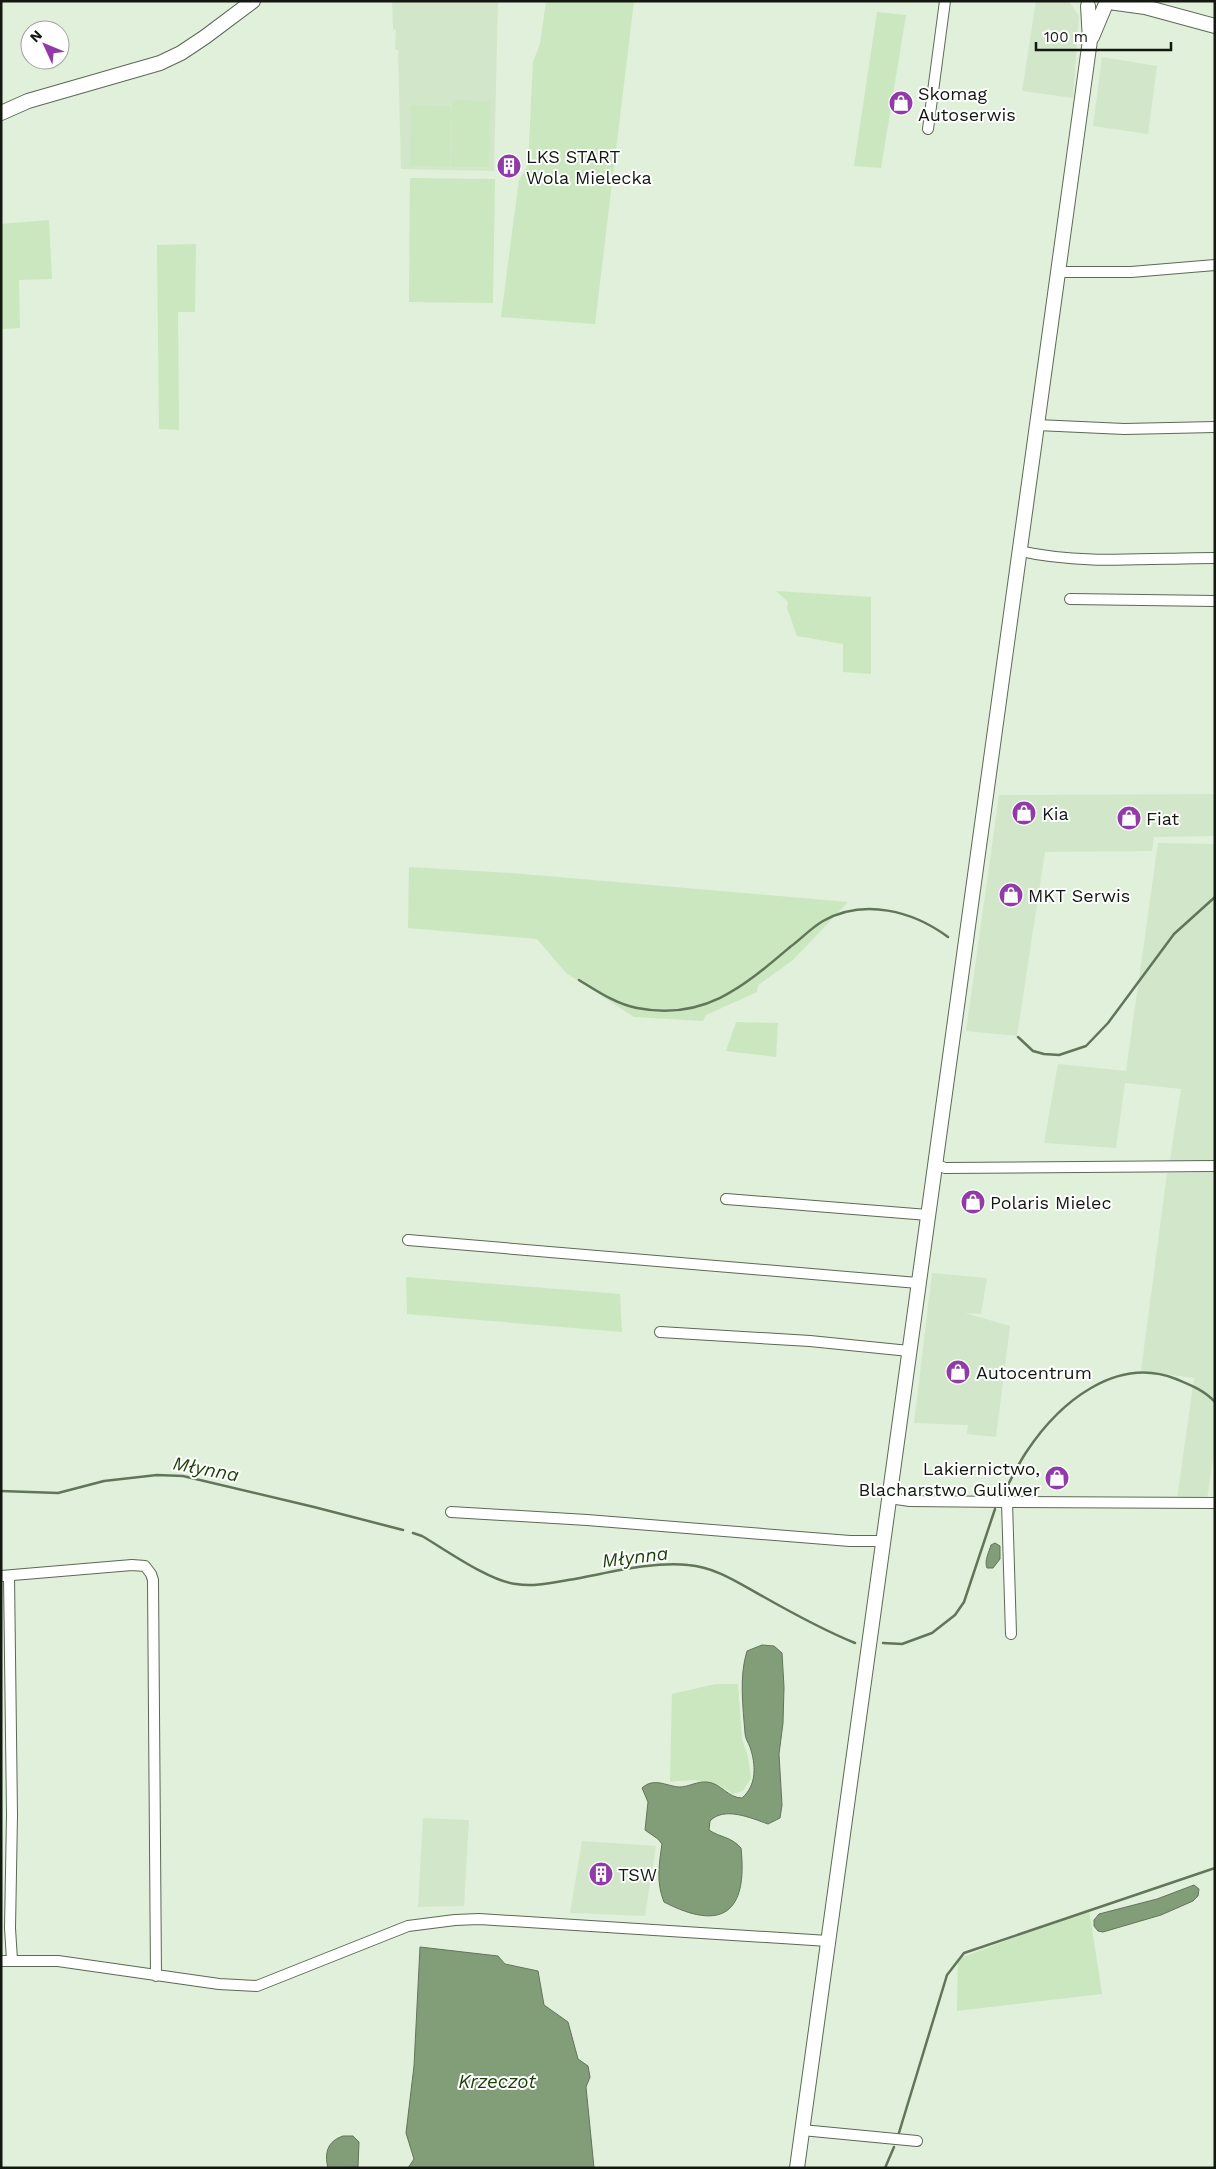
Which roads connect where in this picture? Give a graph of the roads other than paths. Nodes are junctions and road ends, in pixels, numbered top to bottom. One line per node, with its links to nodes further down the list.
1 (253, 1): 8 (street)
2 (945, 1): 9 (street)
3 (1086, 3): 4 (street); 7 (street)
4 (1108, 3): 5 (street); 7 (street)
5 (1140, 4): 6 (street)
6 (1215, 26)
7 (1090, 40): 11 (street)
8 (1, 113)
9 (928, 129)
10 (1215, 265): 11 (street)
11 (1058, 272): 12 (street)
12 (1037, 426): 13 (street); 14 (street)
13 (1215, 427)
14 (1020, 552): 15 (street); 18 (street)
15 (1215, 558)
16 (1070, 599): 17 (street)
17 (1215, 601)
18 (935, 1164): 19 (street); 21 (street)
19 (1215, 1166)
20 (726, 1198): 21 (street)
21 (928, 1215): 23 (street)
22 (408, 1240): 23 (street)
23 (918, 1283): 25 (street)
24 (660, 1332): 25 (street)
25 (909, 1351): 26 (street)
26 (889, 1498): 27 (street); 30 (street)
27 (1007, 1502): 28 (street); 32 (street)
28 (1215, 1503)
29 (451, 1512): 30 (street)
30 (883, 1542): 33 (street)
31 (5, 1576): 34 (street); 36 (street)
32 (1010, 1634)
33 (828, 1941): 36 (street); 37 (street)
34 (12, 1960): 35 (street); 36 (street)
35 (1, 1961)
36 (156, 1976)
37 (802, 2130): 38 (street); 39 (street)
38 (917, 2141)
39 (797, 2168)

